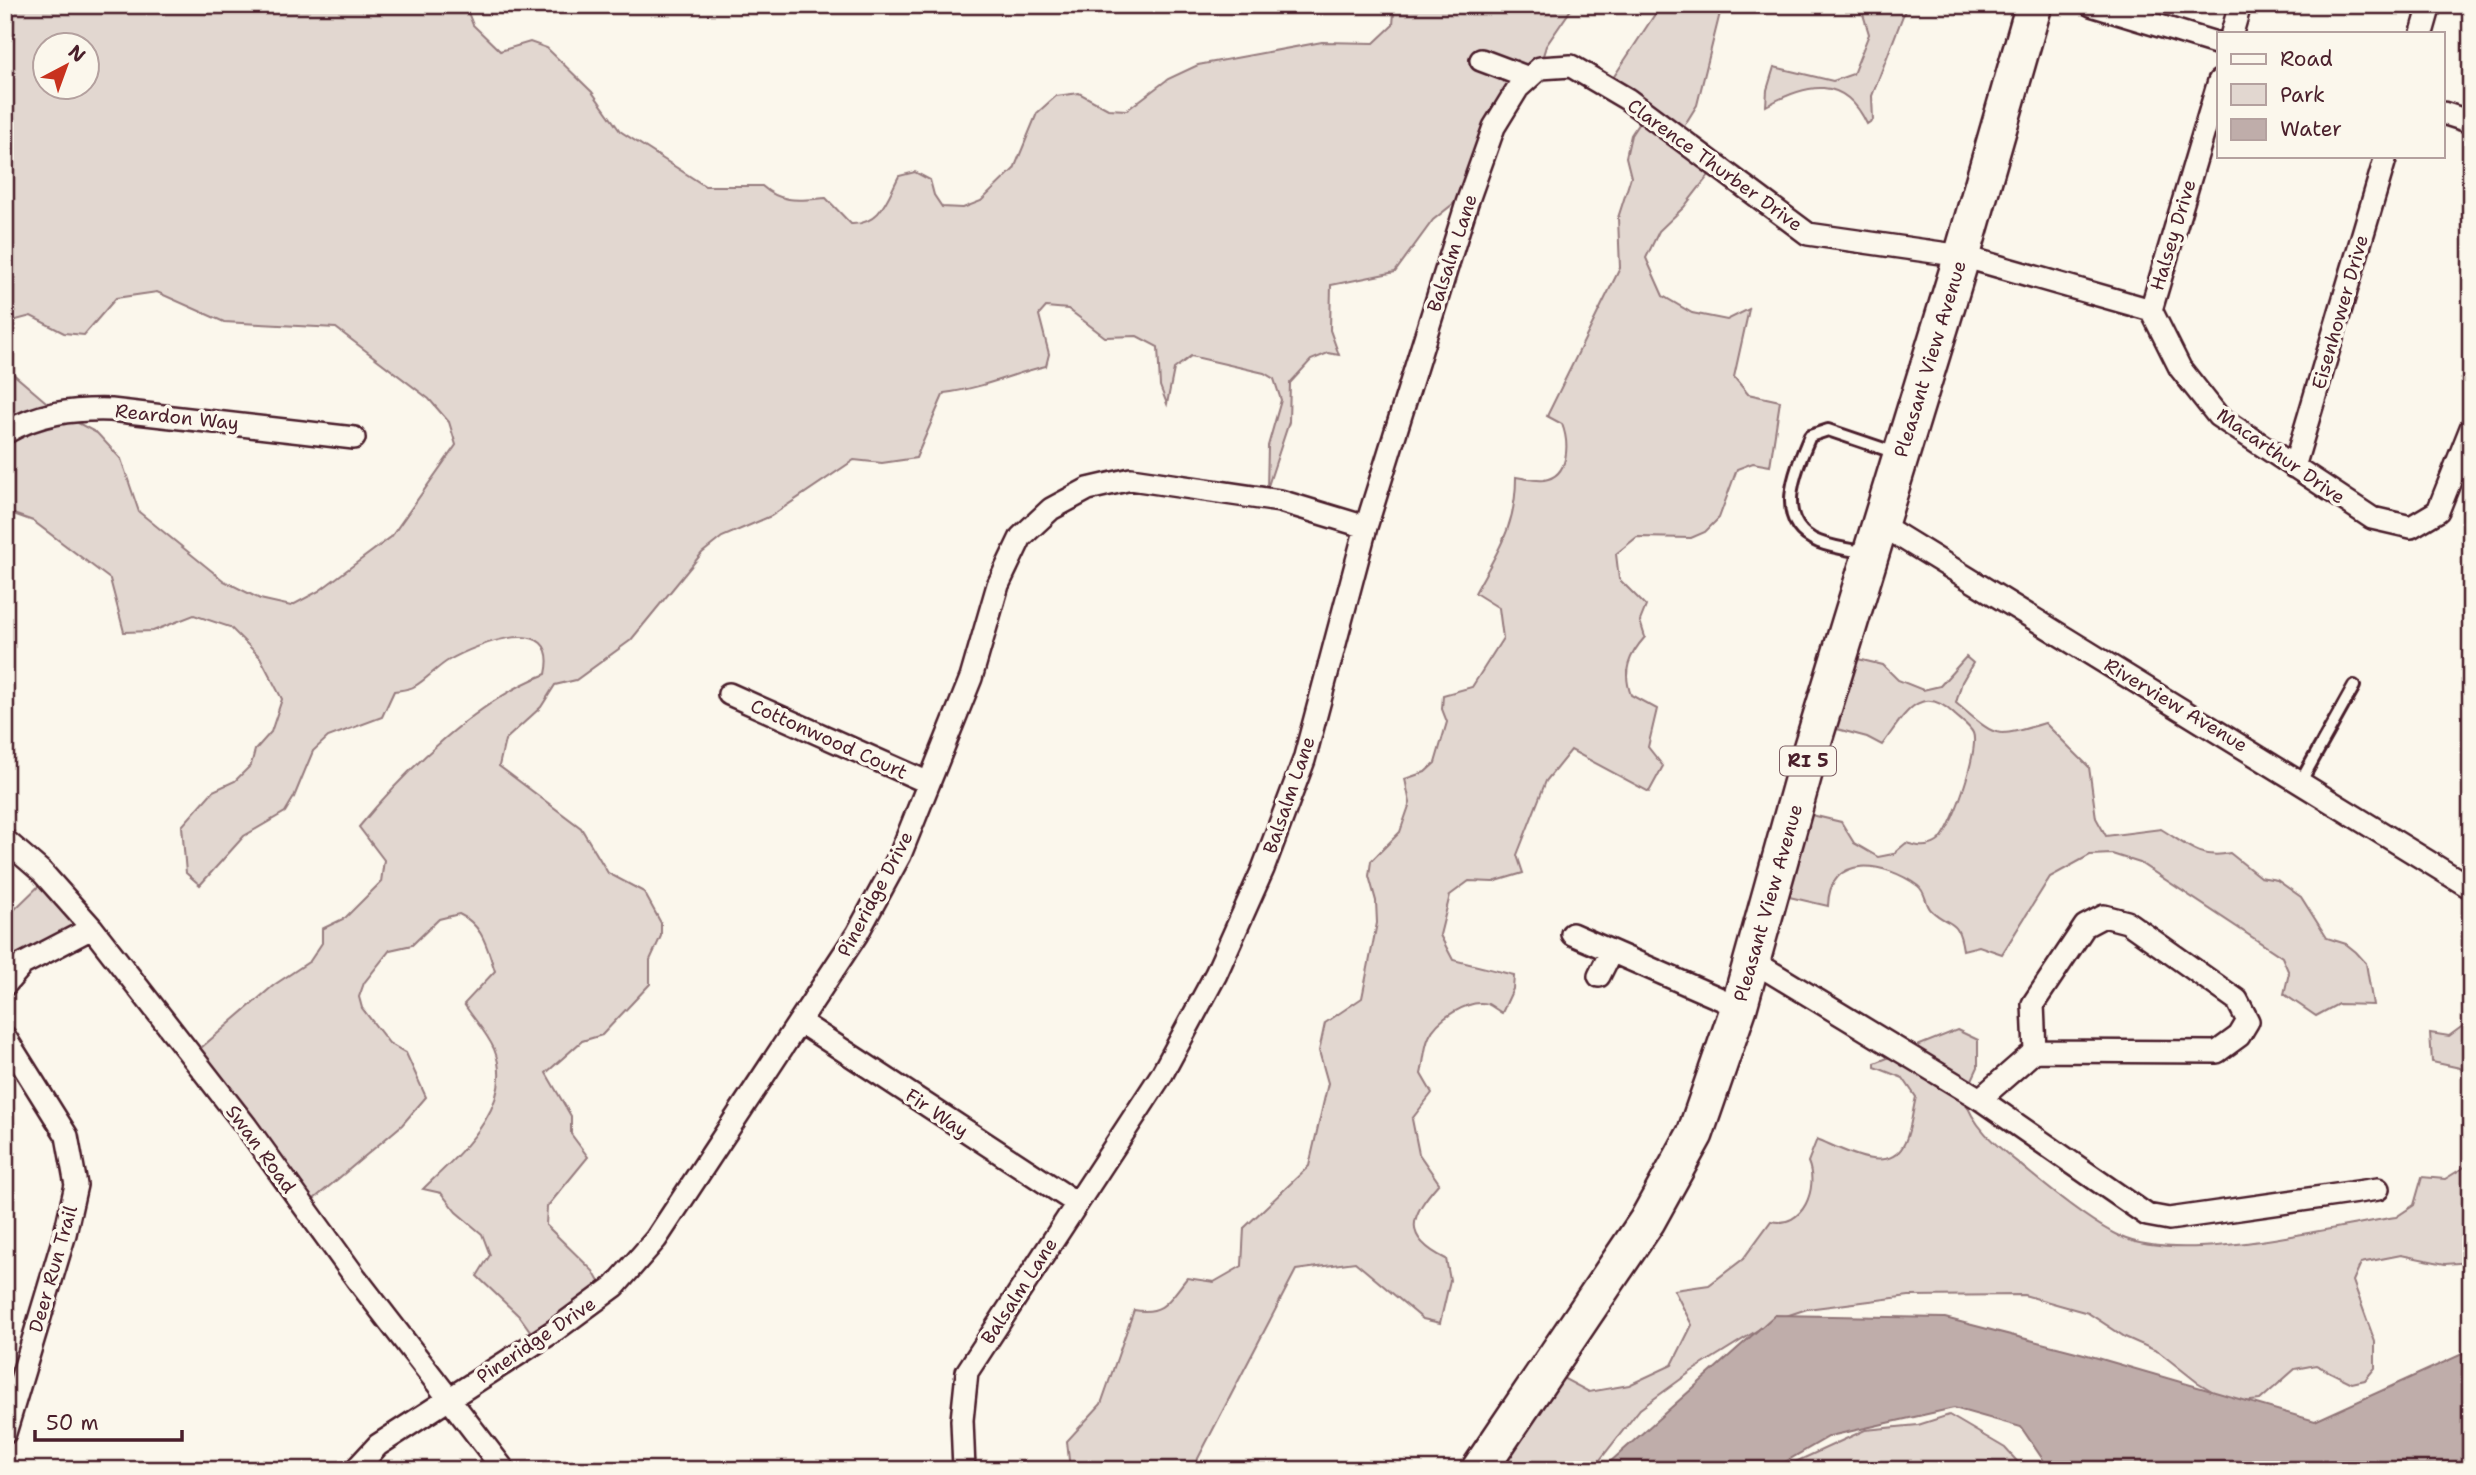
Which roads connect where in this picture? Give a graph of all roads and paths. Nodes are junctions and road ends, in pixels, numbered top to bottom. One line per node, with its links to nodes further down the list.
1 (2035, 5): 14 (main road, Pleasant View Avenue / RI 5)
2 (2091, 5): 7 (street)
3 (2239, 5): 5 (street)
4 (2430, 5): 6 (street)
5 (2232, 32)
6 (2422, 32)
7 (2217, 43)
8 (1481, 60): 9 (street)
9 (1530, 78): 14 (street, Clarence Thurber Drive); 21 (street, Balsalm Lane)
10 (2217, 88): 15 (street, Halsey Drive)
11 (2444, 113): 12 (street)
12 (2471, 122)
13 (2385, 158): 20 (street, Eisenhower Drive)
14 (1962, 256): 15 (street); 19 (main road, Pleasant View Avenue / RI 5)
15 (2151, 310): 20 (street, Macarthur Drive)
16 (2471, 428): 20 (street, Macarthur Drive)
17 (5, 433): 18 (street, Reardon Way)
18 (354, 438)
19 (1900, 454): 22 (main road, Pleasant View Avenue / RI 5); 22 (lane)
20 (2294, 467)
21 (1366, 527): 26 (street, Pineridge Drive); 41 (street, Balsalm Lane)
22 (1875, 539): 25 (street, Riverview Avenue); 32 (main road, Pleasant View Avenue / RI 5)
23 (2354, 686): 25 (lane)
24 (729, 694): 26 (street, Cottonwood Court)
25 (2301, 781): 28 (street, Riverview Avenue)
26 (929, 783): 36 (street, Pineridge Drive)
27 (5, 840): 29 (street, Swan Road)
28 (2471, 888)
29 (92, 928): 34 (street); 42 (street, Swan Road)
30 (1572, 934): 31 (street)
31 (1611, 952): 33 (street); 35 (street)
32 (1751, 960): 35 (main road, Pleasant View Avenue / RI 5); 39 (street)
33 (1599, 976)
34 (5, 985)
35 (1739, 1007): 47 (main road, Pleasant View Avenue / RI 5)
36 (800, 1022): 41 (street, Fir Way); 42 (street, Pineridge Drive)
37 (5, 1037): 43 (street, Deer Run Trail)
38 (2035, 1051): 38 (street); 39 (street)
39 (1980, 1099): 40 (street)
40 (2378, 1189)
41 (1075, 1202): 46 (street, Balsalm Lane)
42 (450, 1398): 44 (street, Pineridge Drive); 45 (street, Swan Road)
43 (5, 1433)
44 (355, 1470)
45 (504, 1470)
46 (964, 1470)
47 (1479, 1470)

